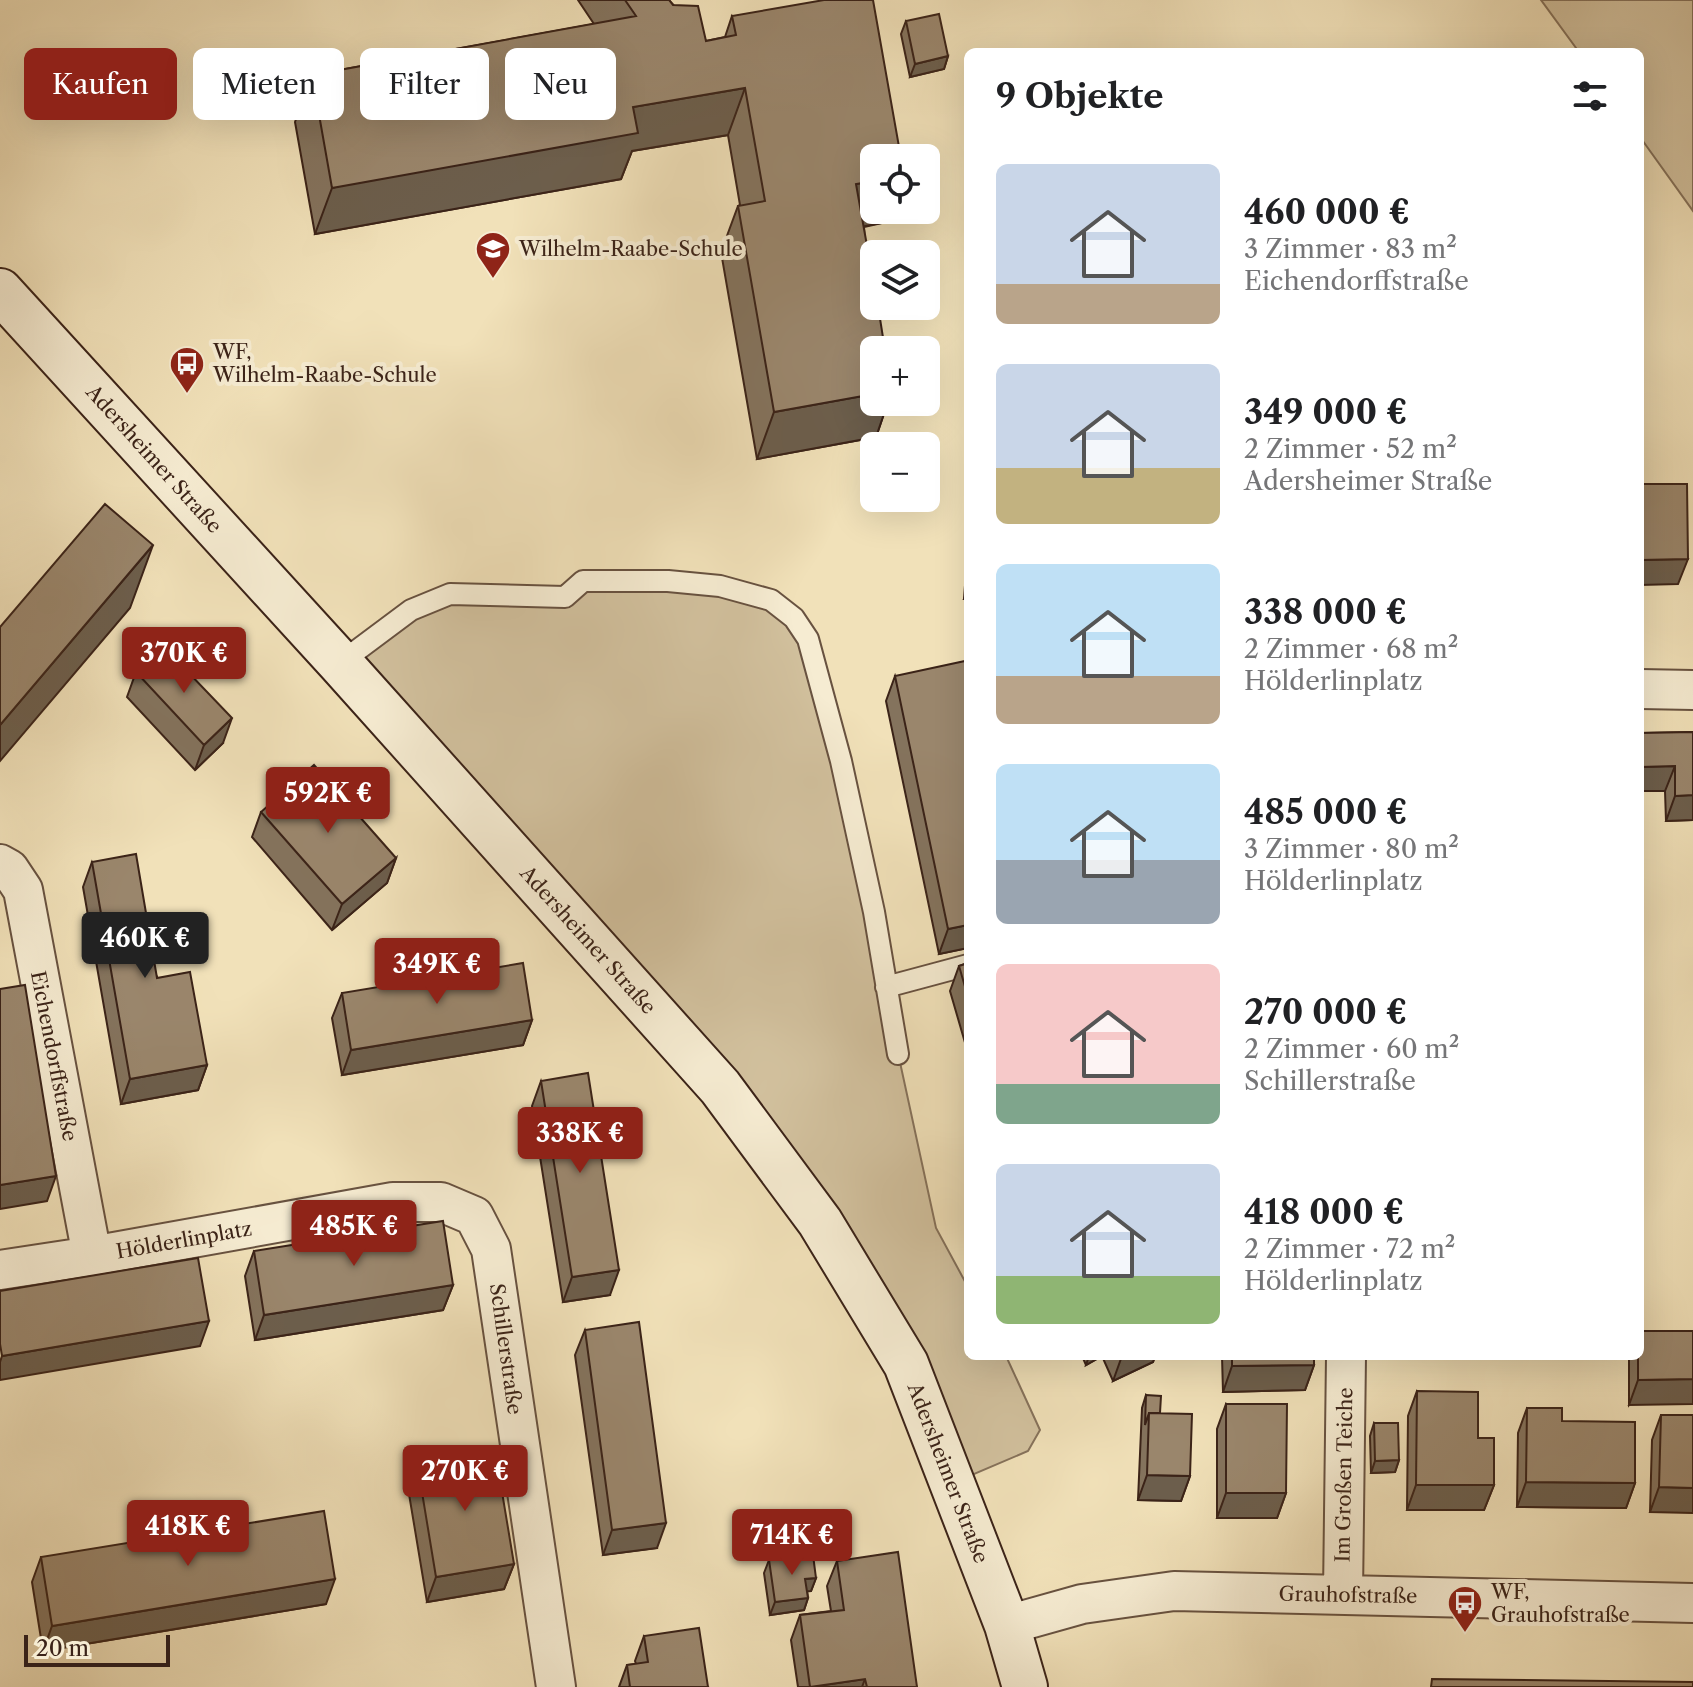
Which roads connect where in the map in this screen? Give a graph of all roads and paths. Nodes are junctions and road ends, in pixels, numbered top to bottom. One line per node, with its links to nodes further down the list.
1 (0, 291): 2 (main road, Adersheimer Straße)
2 (340, 663): 7 (lane); 15 (main road, Adersheimer Straße)
3 (1644, 689): 4 (street)
4 (1693, 690)
5 (0, 864): 10 (street, Eichendorffstraße)
6 (964, 966): 7 (lane)
7 (886, 987): 8 (lane)
8 (898, 1054)
9 (491, 1249): 10 (street, Hölderlinplatz); 16 (street, Schillerstraße)
10 (92, 1256): 11 (street, Hölderlinplatz)
11 (0, 1270)
12 (1346, 1360): 13 (street, Im Großen Teiche)
13 (1343, 1594): 14 (street, Grauhofstraße); 15 (street, Grauhofstraße)
14 (1693, 1603)
15 (1007, 1625): 17 (main road, Adersheimer Straße)
16 (556, 1687)
17 (1025, 1687)

